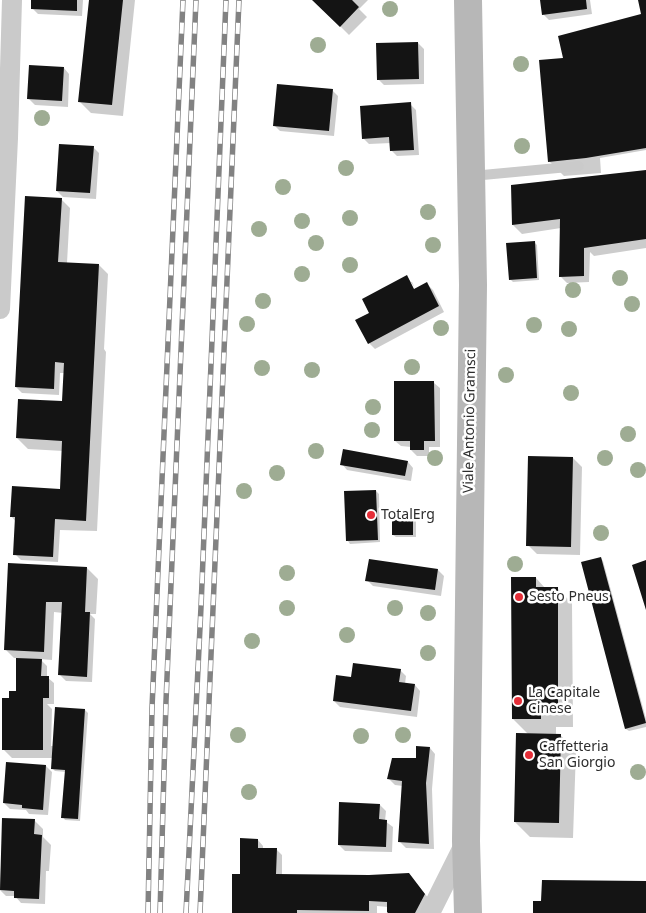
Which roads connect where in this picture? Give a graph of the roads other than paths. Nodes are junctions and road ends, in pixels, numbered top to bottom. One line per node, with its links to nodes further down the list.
1 (12, 0): 5 (street)
2 (468, 0): 4 (main road, Viale Antonio Gramsci)
3 (579, 166): 4 (lane)
4 (471, 176): 6 (main road, Viale Antonio Gramsci)
5 (0, 309)
6 (466, 841): 7 (street); 8 (main road, Viale Antonio Gramsci); 9 (main road, Viale Antonio Gramsci)
7 (430, 913)
8 (452, 913)
9 (468, 913)

